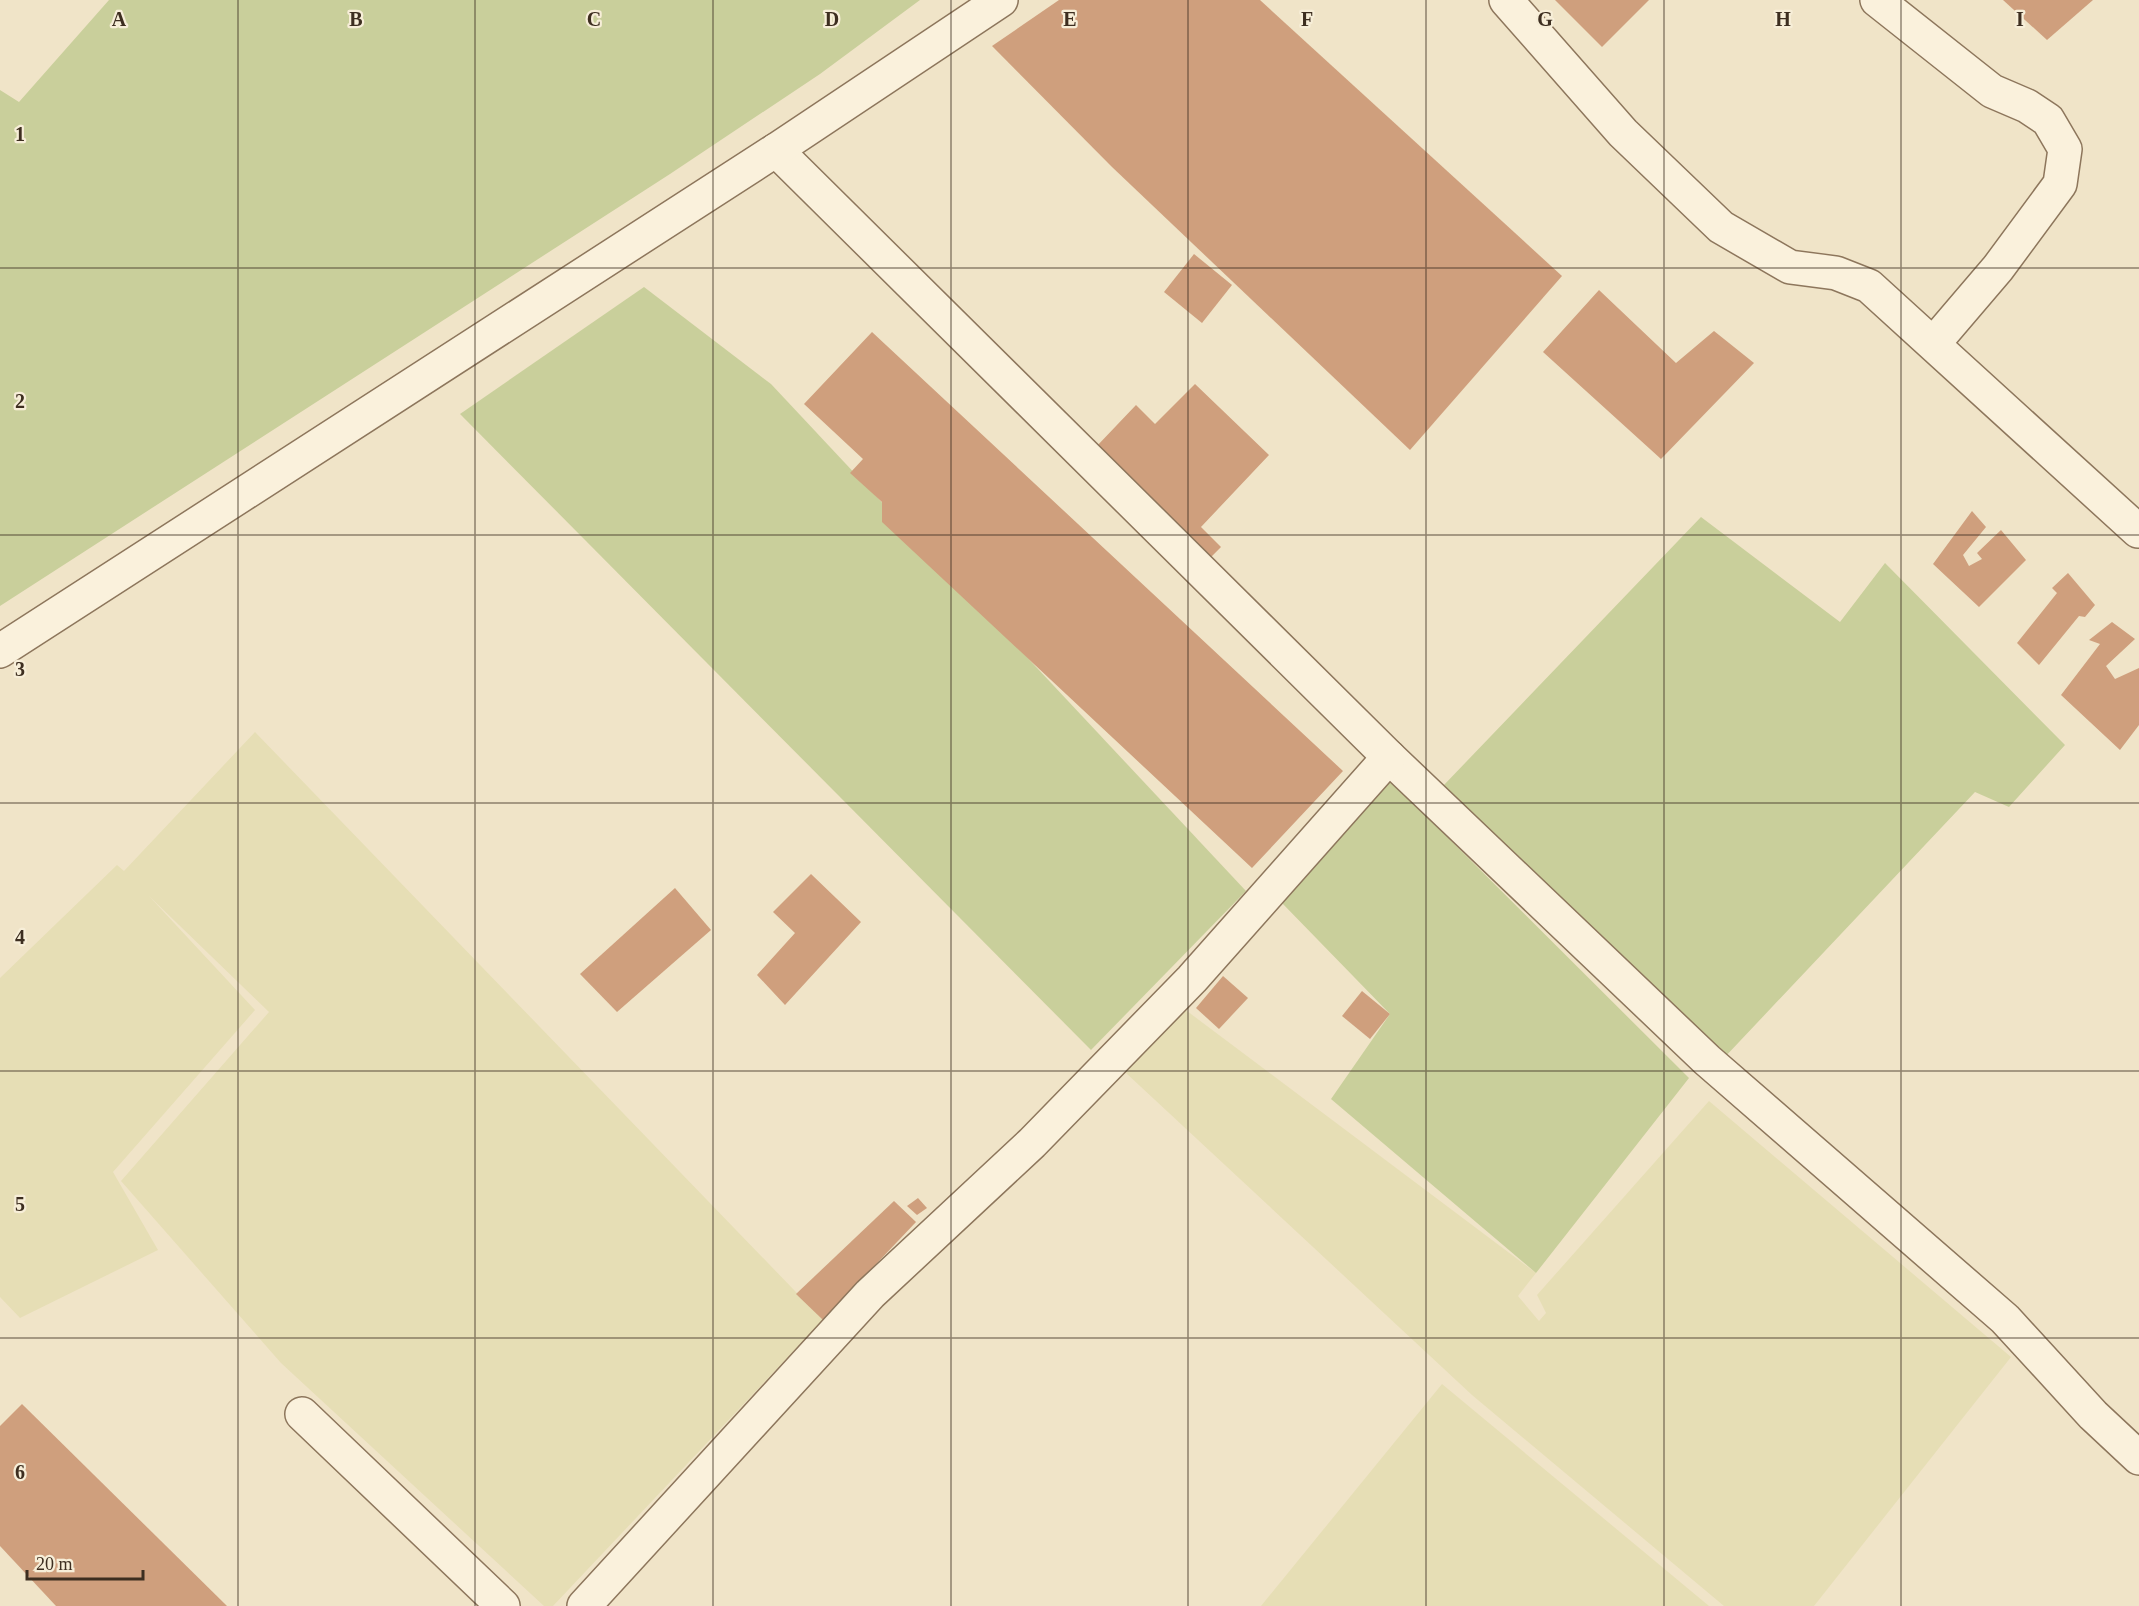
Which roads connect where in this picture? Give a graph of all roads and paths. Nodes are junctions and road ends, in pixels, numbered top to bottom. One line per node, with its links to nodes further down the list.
1 (1001, 0): 4 (street)
2 (1506, 0): 5 (street)
3 (1877, 0): 5 (street)
4 (776, 150): 7 (street); 8 (street)
5 (1934, 343): 6 (street)
6 (2138, 531)
7 (0, 651)
8 (1389, 758): 10 (street); 12 (street)
9 (302, 1414): 11 (street)
10 (2139, 1458)
11 (503, 1606)
12 (584, 1606)

